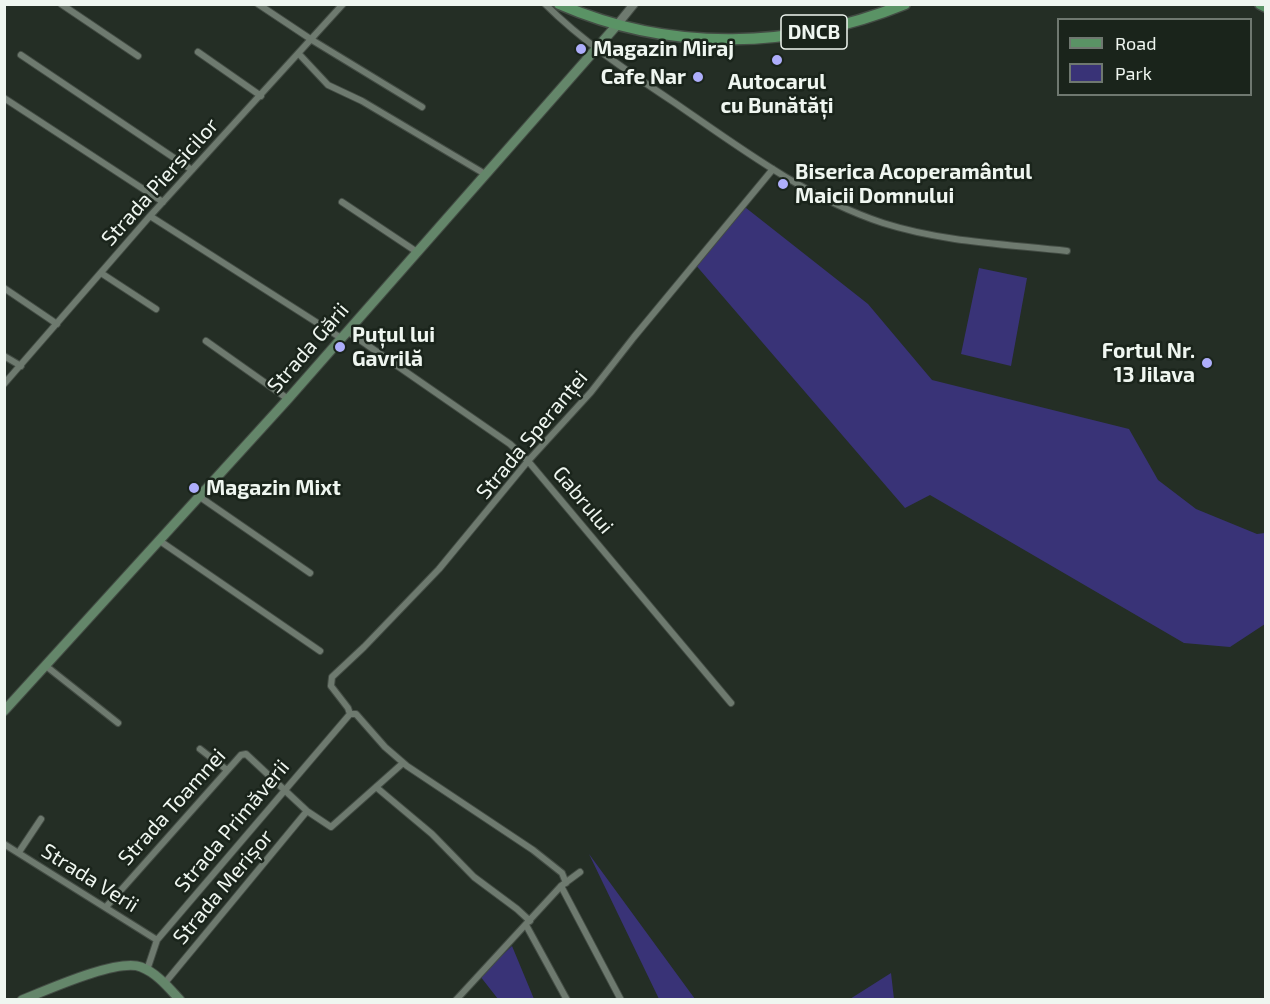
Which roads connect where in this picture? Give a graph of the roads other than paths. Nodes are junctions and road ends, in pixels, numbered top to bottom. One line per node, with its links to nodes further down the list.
1 (61, 4): 17 (street)
2 (258, 4): 12 (street)
3 (333, 4): 9 (street)
4 (545, 4): 13 (street)
5 (559, 4): 11 (main road, DNCB)
6 (634, 4): 11 (street, Strada Gării)
7 (905, 4): 11 (main road, DNCB)
8 (1260, 4): 10 (main road)
9 (341, 7): 12 (street, Strada Piersicilor)
10 (1266, 7)
11 (617, 25): 13 (main road, Strada Gării)
12 (312, 40): 15 (street, Strada Piersicilor); 20 (street)
13 (596, 47): 21 (street); 23 (main road, Strada Gării)
14 (198, 52): 18 (street)
15 (298, 54): 18 (street, Strada Piersicilor); 23 (street)
16 (21, 55): 22 (street)
17 (138, 56)
18 (261, 96): 22 (street, Strada Piersicilor)
19 (4, 99): 24 (street)
20 (422, 107)
21 (773, 169): 27 (street); 39 (street, Strada Speranței)
22 (192, 170): 24 (street, Strada Piersicilor)
23 (485, 174): 28 (main road, Strada Gării)
24 (163, 202): 26 (street, Strada Piersicilor)
25 (342, 202): 28 (street)
26 (150, 216): 29 (street, Strada Piersicilor); 33 (street, Gabrului)
27 (1067, 251)
28 (417, 252): 33 (main road, Strada Gării)
29 (101, 273): 31 (street); 32 (street, Strada Piersicilor)
30 (4, 288): 32 (street)
31 (156, 309)
32 (57, 324): 36 (street, Strada Piersicilor)
33 (344, 334): 38 (main road, Strada Gării); 39 (street, Gabrului)
34 (206, 341): 38 (street)
35 (4, 356): 36 (street)
36 (21, 366): 37 (street, Strada Piersicilor)
37 (4, 384)
38 (288, 399): 40 (main road, Strada Gării)
39 (528, 461): 45 (street, Gabrului); 47 (street, Strada Speranței)
40 (200, 497): 41 (main road, Strada Gării); 42 (street)
41 (160, 541): 43 (street); 44 (main road, Strada Gării)
42 (310, 573)
43 (320, 651)
44 (46, 666): 46 (main road, Strada Gării); 48 (street)
45 (732, 703)
46 (4, 711)
47 (353, 714): 50 (street, Strada Speranței); 53 (street, Strada Primăverii)
48 (118, 723)
49 (200, 749): 51 (street)
50 (403, 763): 52 (street, Strada Toamnei); 59 (street, Strada Speranței)
51 (227, 770): 53 (street, Strada Toamnei); 60 (street, Strada Toamnei)
52 (376, 787): 54 (street, Strada Toamnei); 61 (street)
53 (284, 789): 54 (street, Strada Toamnei); 62 (street, Strada Primăverii)
54 (307, 811): 64 (street, Strada Merișor)
55 (41, 819): 57 (street)
56 (4, 844): 57 (street, Strada Verii)
57 (19, 852): 60 (street, Strada Verii)
58 (580, 872): 59 (street)
59 (563, 884): 61 (street); 69 (street, Strada Speranței)
60 (106, 907): 62 (street, Strada Verii)
61 (528, 923): 67 (street); 68 (street)
62 (157, 940): 63 (street, Strada Primăverii)
63 (147, 970): 64 (main road); 65 (main road)
64 (164, 984): 66 (main road)
65 (26, 999)
66 (180, 999)
67 (456, 999)
68 (567, 999)
69 (621, 999)

